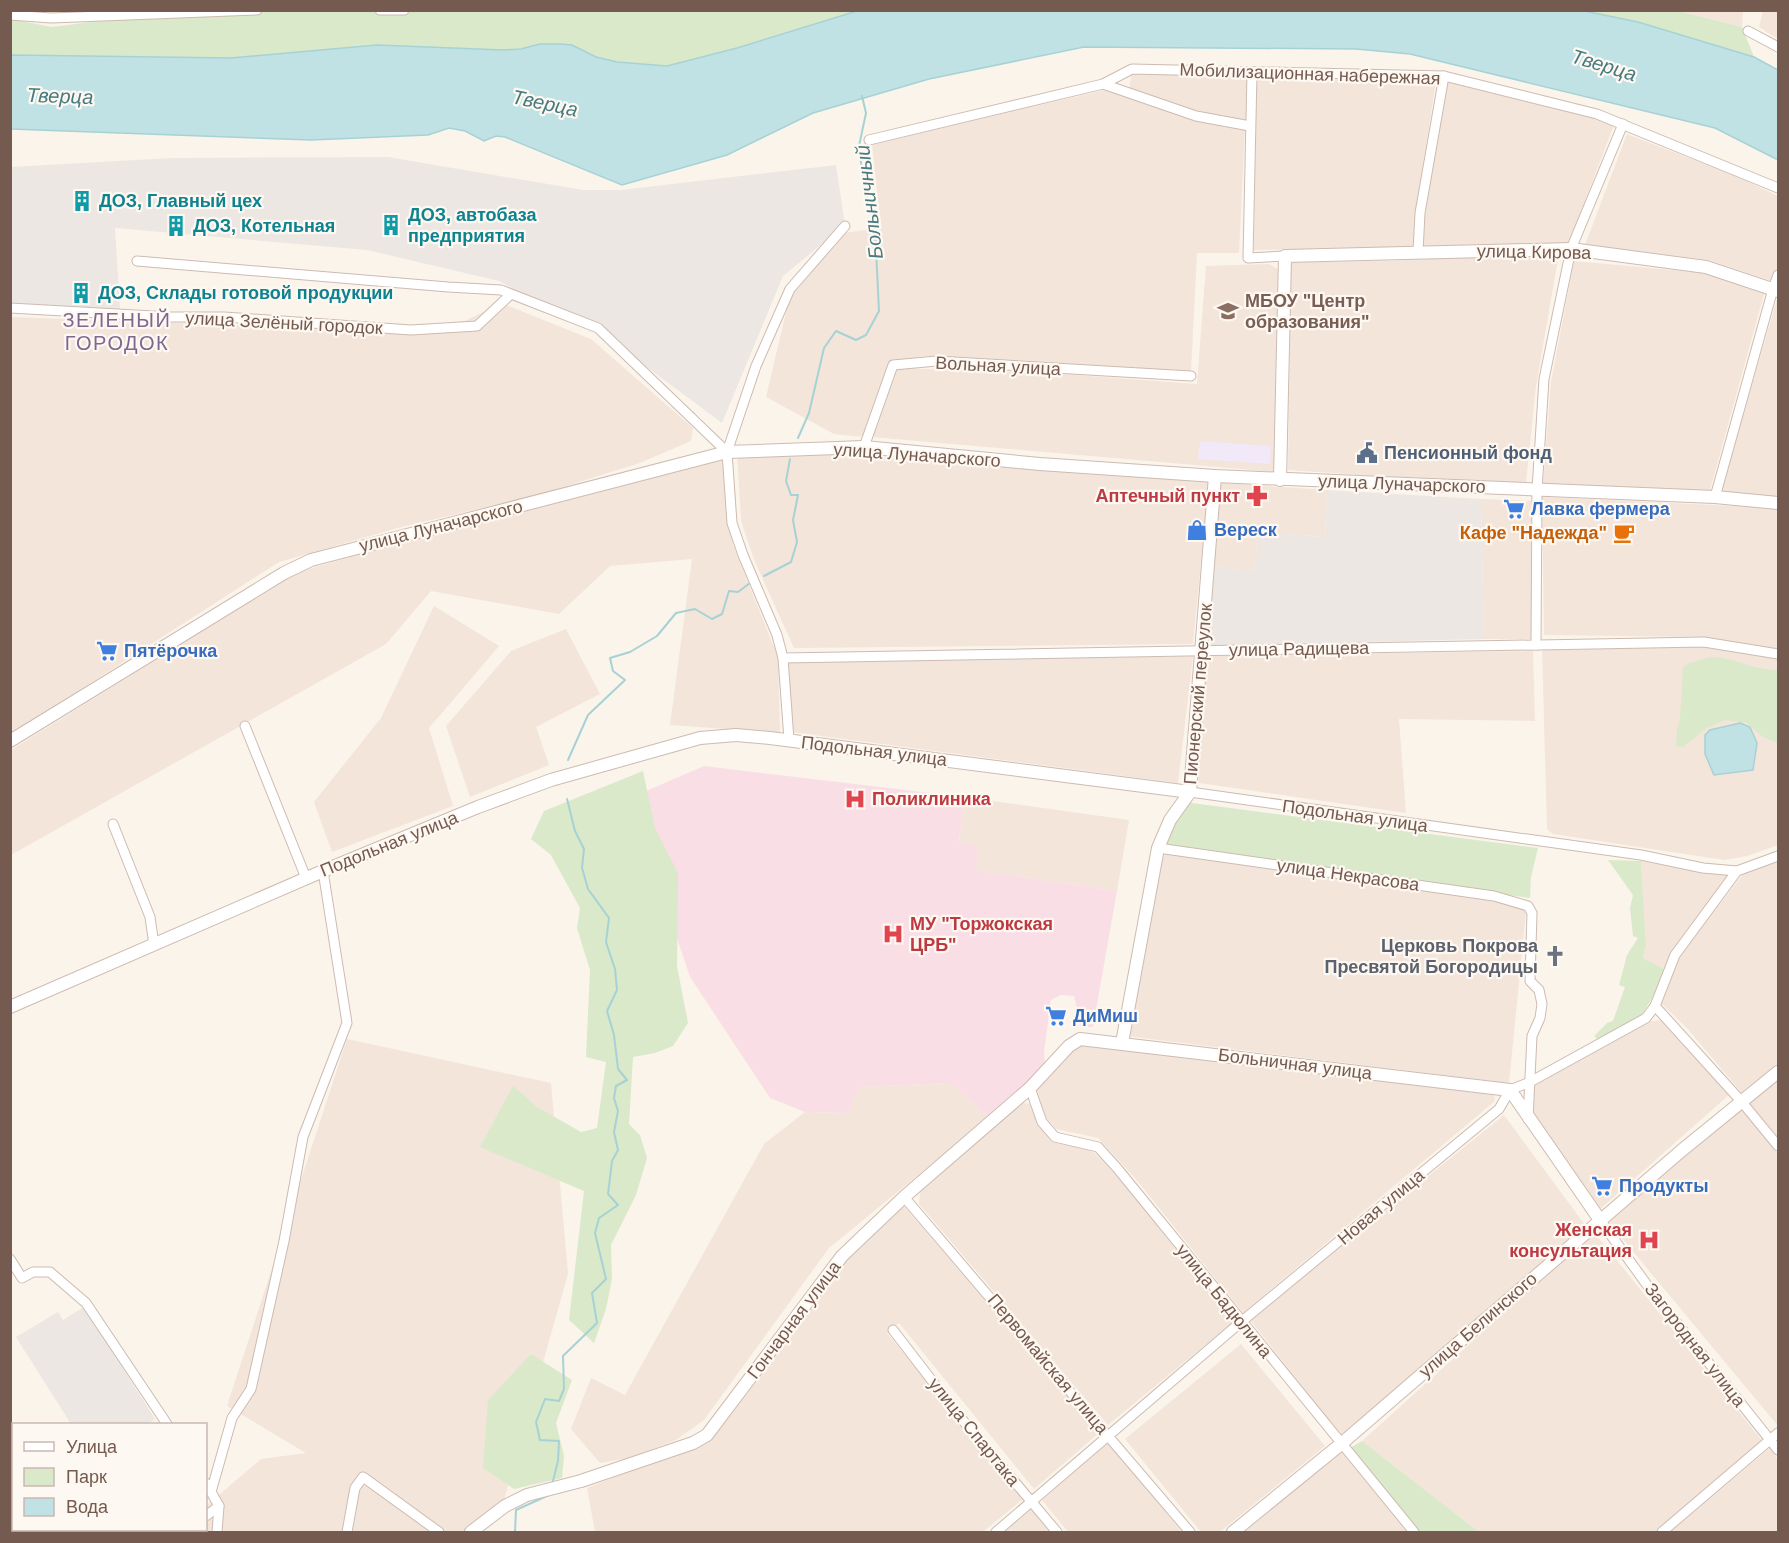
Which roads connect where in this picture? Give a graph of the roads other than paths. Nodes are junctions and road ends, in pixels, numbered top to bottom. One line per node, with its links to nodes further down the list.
1 (257, 10): 4 (street)
2 (380, 10): 3 (street)
3 (404, 10)
4 (10, 15)
5 (1748, 31): 6 (street)
6 (1779, 47)
7 (1252, 73): 8 (street, Мобилизационная набережная); 9 (street, Мобилизационная набережная); 11 (street)
8 (1444, 76): 10 (street, Мобилизационная набережная); 16 (street)
9 (1103, 84): 11 (street); 12 (street, Мобилизационная набережная)
10 (1623, 124): 13 (street, Мобилизационная набережная); 15 (street)
11 (1250, 126): 17 (street)
12 (869, 140)
13 (1779, 188)
14 (845, 226): 25 (street)
15 (1571, 249): 16 (street, улица Кирова); 20 (street, улица Кирова); 28 (street)
16 (1418, 252): 17 (street, улица Кирова)
17 (1285, 256): 27 (street)
18 (136, 261): 21 (street)
19 (1779, 275): 20 (street)
20 (1776, 290): 29 (street)
21 (510, 295): 22 (street, улица Зелёный городок); 25 (street)
22 (10, 308)
23 (1191, 376): 24 (street, Вольная улица)
24 (864, 447): 25 (street, улица Луначарского); 26 (street, улица Луначарского)
25 (727, 452): 34 (street); 37 (street, улица Луначарского)
26 (1215, 476): 27 (street, улица Луначарского); 32 (street, Пионерский переулок)
27 (1280, 480): 28 (street, улица Луначарского)
28 (1537, 490): 29 (street, улица Луначарского); 31 (street)
29 (1715, 497): 30 (street, улица Луначарского)
30 (1779, 503)
31 (1536, 645): 32 (street, улица Радищева); 33 (street, улица Радищева)
32 (1203, 651): 34 (street, улица Радищева); 38 (street, Пионерский переулок)
33 (1779, 654)
34 (783, 658): 36 (street)
35 (245, 726): 44 (street)
36 (789, 740): 38 (street, Подольная улица); 42 (street, Подольная улица)
37 (10, 741)
38 (1190, 792): 40 (street, Пионерский переулок); 43 (street, Подольная улица)
39 (113, 824): 45 (street)
40 (1158, 848): 49 (street, Пионерский переулок); 51 (street, улица Некрасова)
41 (1779, 856): 43 (street, Подольная улица)
42 (323, 871): 44 (street, Подольная улица); 69 (street)
43 (1737, 871): 46 (street)
44 (306, 878): 45 (street, Подольная улица)
45 (154, 945): 47 (street, Подольная улица)
46 (1655, 1006): 51 (street); 54 (street)
47 (10, 1007)
48 (1080, 1039): 49 (street, Больничная улица); 52 (street, Гончарная улица)
49 (1122, 1043): 53 (street, Больничная улица)
50 (1779, 1072): 54 (street, улица Белинского)
51 (1530, 1082): 53 (street); 55 (street)
52 (1030, 1088): 57 (street, Гончарная улица); 60 (street, улица Бадюлина)
53 (1510, 1090): 55 (street, Загородная улица); 60 (street, Новая улица)
54 (1741, 1101): 56 (street); 58 (street, улица Белинского)
55 (1528, 1119): 58 (street, Загородная улица)
56 (1779, 1146)
57 (904, 1197): 64 (street, Первомайская улица); 76 (street, Гончарная улица)
58 (1600, 1220): 65 (street, Загородная улица); 66 (street, улица Белинского)
59 (10, 1259): 62 (street)
60 (1241, 1322): 64 (street, Новая улица); 66 (street, улица Бадюлина)
61 (893, 1330): 70 (street, улица Спартака)
62 (166, 1423)
63 (1779, 1433): 65 (street)
64 (1109, 1436): 70 (street, Новая улица); 79 (street, Первомайская улица)
65 (1770, 1440): 67 (street, Загородная улица); 82 (street)
66 (1341, 1444): 80 (street, улица Белинского); 81 (street, улица Бадюлина)
67 (1779, 1450)
68 (207, 1485): 69 (street)
69 (211, 1492): 71 (street)
70 (1032, 1502): 77 (street, Новая улица); 78 (street, улица Спартака)
71 (219, 1506): 72 (street); 73 (street)
72 (207, 1515)
73 (217, 1533)
74 (347, 1533): 75 (street)
75 (439, 1533)
76 (471, 1533)
77 (996, 1533)
78 (1058, 1533)
79 (1191, 1533)
80 (1233, 1533)
81 (1414, 1533)
82 (1662, 1533)

